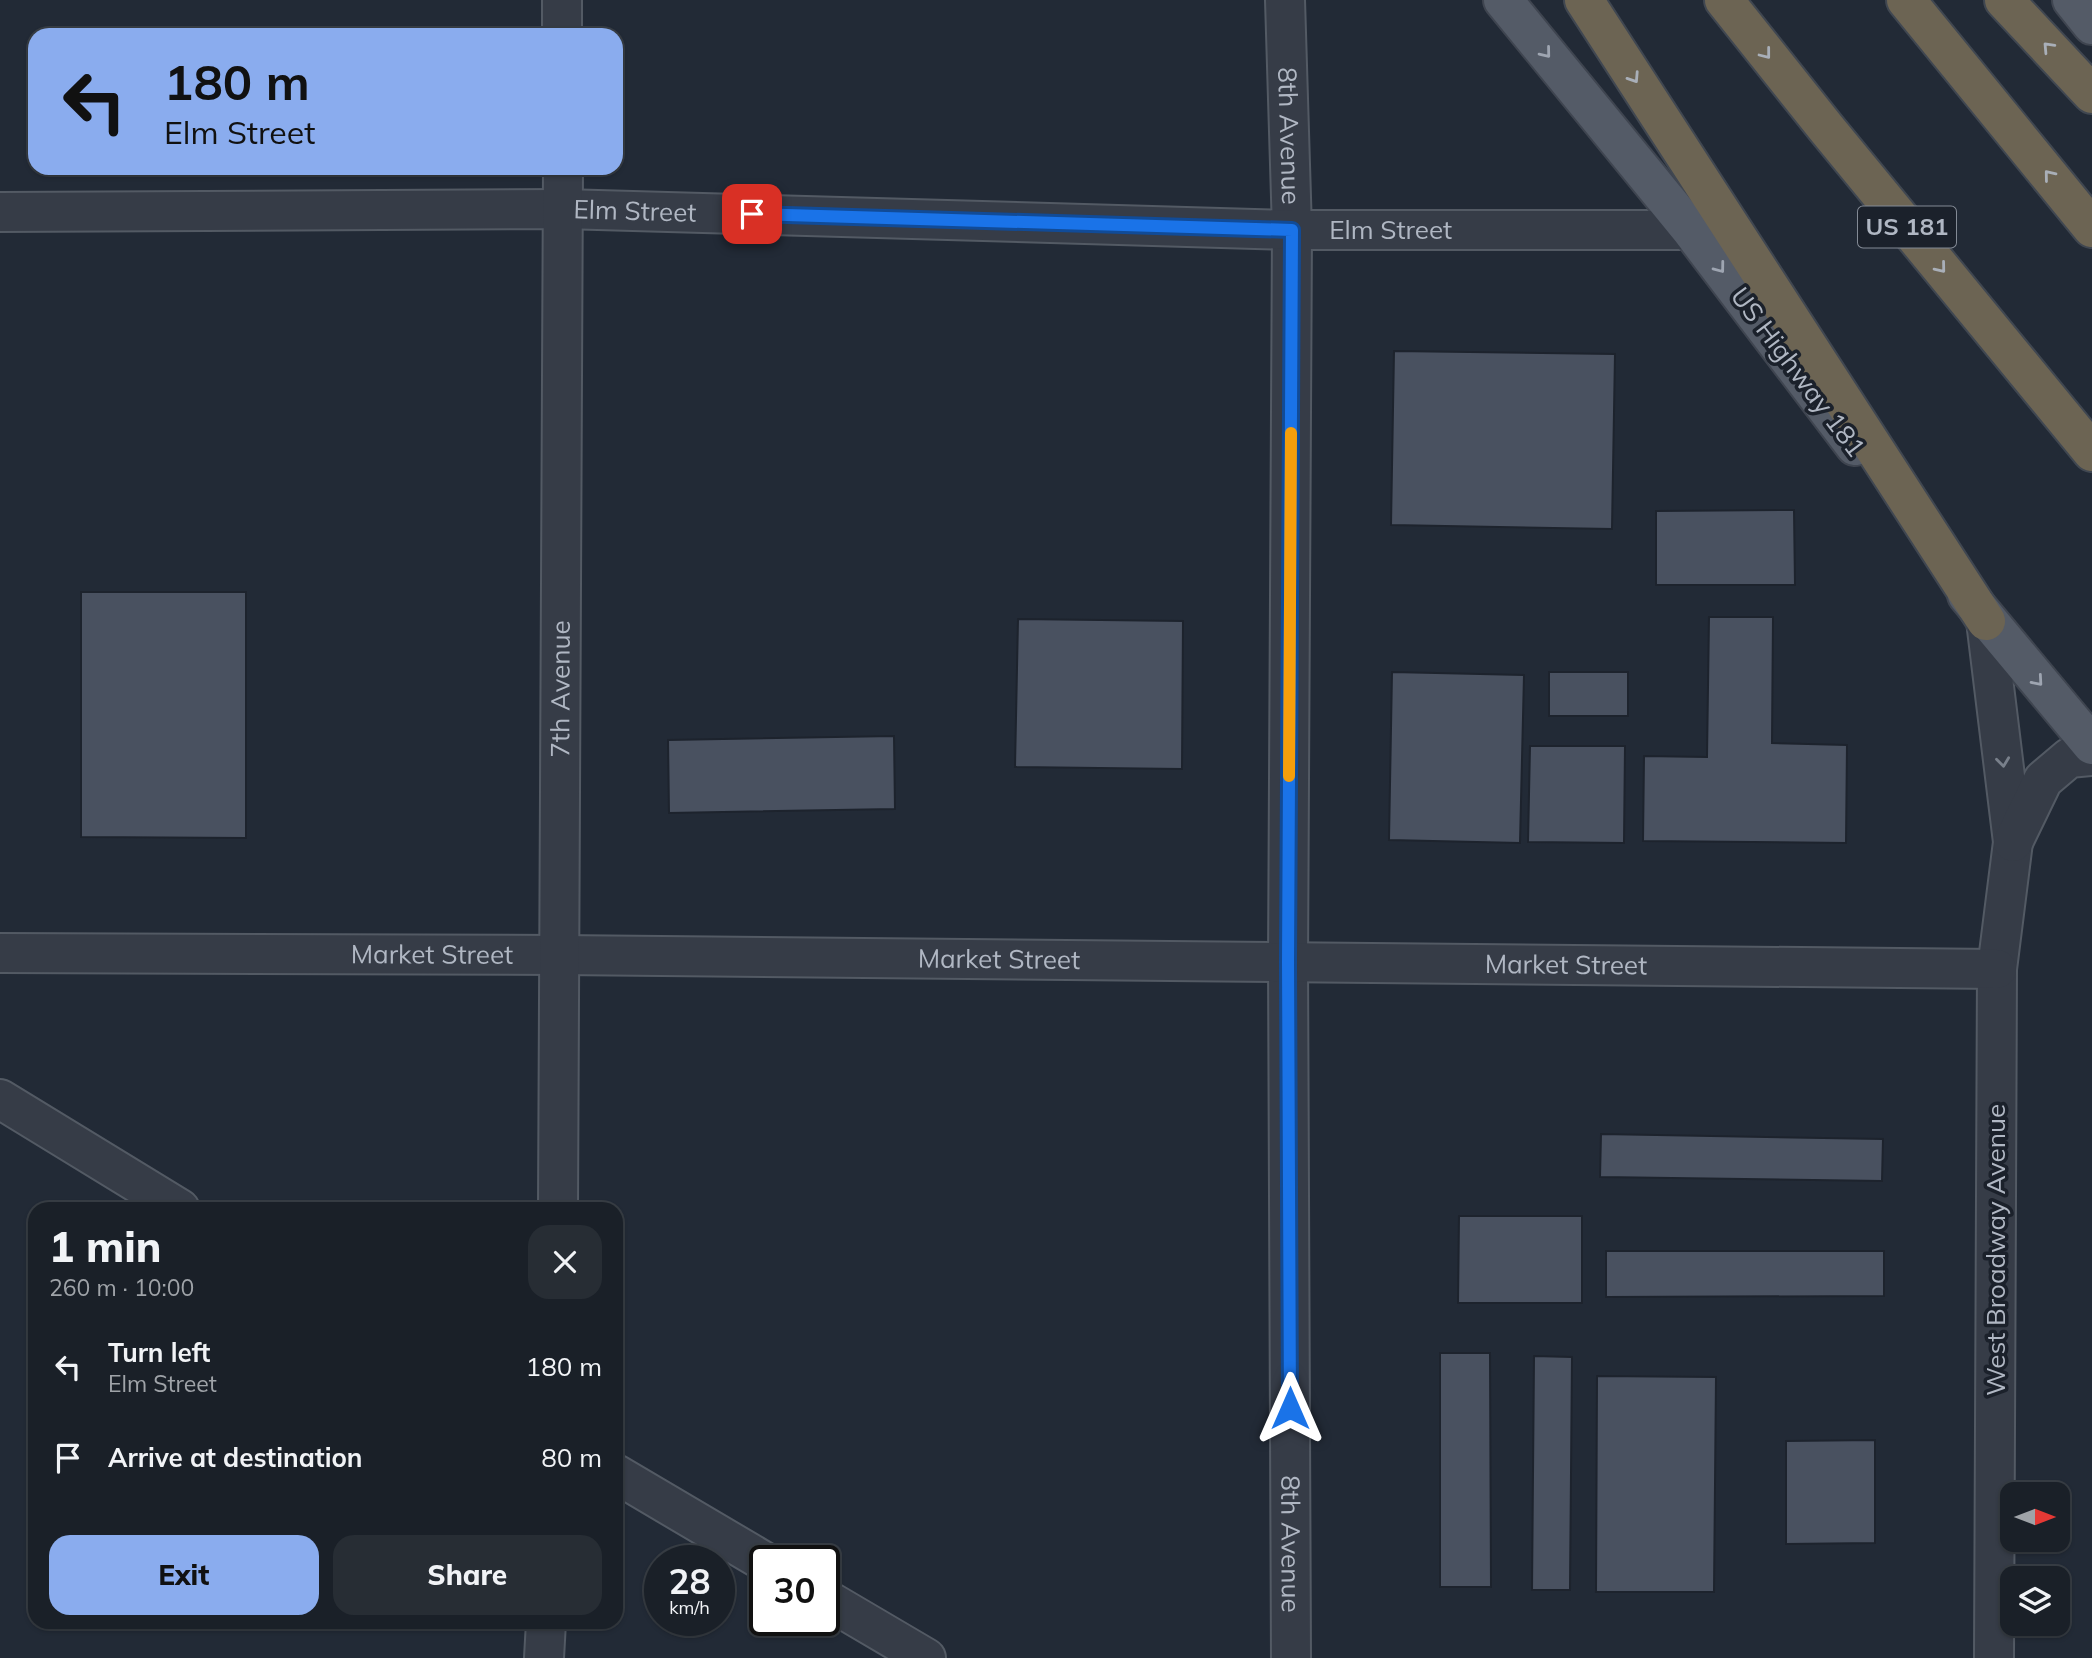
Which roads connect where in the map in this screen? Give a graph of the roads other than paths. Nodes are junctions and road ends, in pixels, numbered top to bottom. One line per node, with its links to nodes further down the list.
1 (562, 0): 10 (street)
2 (1285, 0): 16 (street, 8th Avenue)
3 (1503, 0): 17 (main road, US Highway 181, one-way to 17)
4 (1584, 0): 19 (highway, one-way to 19)
5 (1724, 0): 18 (highway, US 181, one-way to 18)
6 (1906, 0): 15 (highway, one-way to 6)
7 (2004, 0): 11 (highway, one-way to 7)
8 (2072, 0): 9 (main road)
9 (2092, 25)
10 (562, 28)
11 (2092, 93)
12 (563, 175): 13 (street, 7th Avenue)
13 (563, 209): 14 (street, Elm Street); 16 (street, Elm Street); 24 (street, 7th Avenue)
14 (0, 212)
15 (2092, 228)
16 (1292, 230): 17 (street, Elm Street); 25 (street, 8th Avenue)
17 (1691, 230): 19 (main road, US Highway 181, one-way to 19)
18 (2092, 452)
19 (1986, 621): 20 (main road, US Highway 181, one-way to 20); 22 (street, West Broadway Avenue, one-way to 22)
20 (2092, 745)
21 (2092, 756): 22 (street, West Broadway Avenue)
22 (2013, 842): 26 (street, West Broadway Avenue)
23 (0, 953): 24 (street, Market Street)
24 (559, 956): 25 (street, Market Street); 29 (street, 7th Avenue)
25 (1288, 962): 26 (street, Market Street); 36 (street, 8th Avenue)
26 (1997, 969): 37 (street, West Broadway Avenue)
27 (0, 1099): 28 (street)
28 (169, 1202)
29 (558, 1202)
30 (623, 1478): 31 (street)
31 (749, 1553)
32 (840, 1607): 35 (street)
33 (546, 1629): 34 (street)
34 (544, 1658)
35 (926, 1658)
36 (1292, 1658)
37 (1994, 1658)

